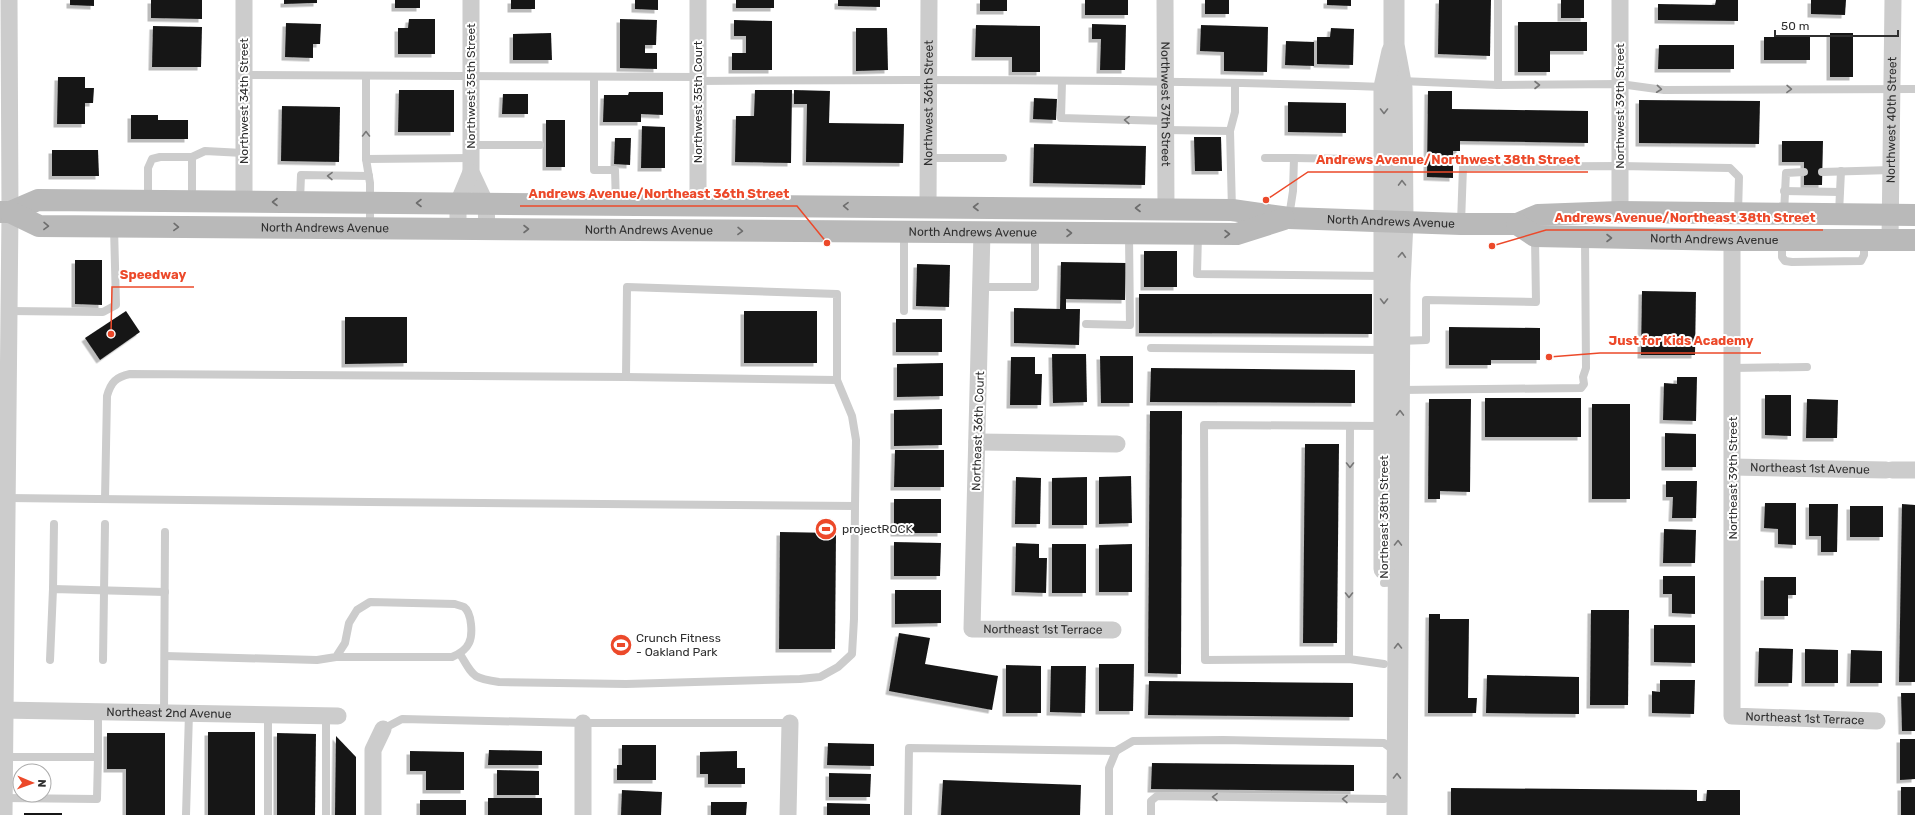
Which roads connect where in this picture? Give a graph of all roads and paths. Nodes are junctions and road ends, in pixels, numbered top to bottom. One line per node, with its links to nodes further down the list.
1 (244, 0): 11 (street, Northwest 34th Street)
2 (471, 0): 13 (street, Northwest 35th Street)
3 (698, 0): 15 (street, Northwest 35th Court)
4 (929, 0): 16 (street, Northwest 36th Street)
5 (1165, 0): 18 (street, Northwest 37th Street)
6 (1394, 0): 20 (street)
7 (1498, 0): 22 (lane)
8 (1620, 0): 21 (street, Northwest 39th Street)
9 (1893, 0): 23 (street, Northwest 40th Street)
10 (6, 6): 58 (street)
11 (244, 75): 12 (lane); 28 (street, Northwest 34th Street)
12 (366, 76): 13 (lane); 35 (lane, one-way to 12)
13 (471, 77): 14 (lane); 30 (street, Northwest 35th Street)
14 (594, 77): 15 (lane); 52 (lane)
15 (698, 79): 16 (lane); 53 (street, Northwest 35th Court)
16 (928, 80): 17 (lane); 31 (street, Northwest 36th Street)
17 (1062, 82): 18 (lane); 25 (lane, one-way to 17)
18 (1165, 83): 19 (lane); 25 (street, Northwest 37th Street)
19 (1235, 83): 20 (lane); 26 (lane)
20 (1392, 84): 22 (lane); 66 (street)
21 (1620, 84): 22 (lane, one-way to 21); 23 (lane, one-way to 23); 37 (street, Northwest 39th Street)
22 (1498, 85)
23 (1893, 89): 24 (lane); 38 (street, Northwest 40th Street)
24 (1915, 89)
25 (1166, 125): 26 (lane); 56 (street, Northwest 37th Street)
26 (1230, 131): 57 (lane)
27 (540, 145): 30 (lane)
28 (243, 153): 29 (lane); 47 (street, Northwest 34th Street)
29 (192, 157): 45 (lane); 46 (lane)
30 (471, 158): 35 (lane); 50 (street, Northwest 35th Street); 51 (street, Northwest 35th Street)
31 (927, 158): 32 (lane); 54 (street, Northwest 36th Street)
32 (1003, 158)
33 (1265, 158): 34 (lane)
34 (1294, 158): 36 (lane); 65 (lane)
35 (366, 159): 42 (lane)
36 (1355, 159)
37 (1620, 166): 59 (street, Northwest 39th Street); 60 (lane); 67 (lane)
38 (1891, 170): 39 (lane); 63 (street, Northwest 40th Street)
39 (1841, 171): 41 (lane); 44 (lane)
40 (1804, 172): 43 (lane)
41 (1822, 172)
42 (369, 176): 48 (lane, one-way to 48); 49 (lane)
43 (1784, 191): 44 (lane); 61 (lane)
44 (1840, 192): 62 (lane)
45 (148, 201): 46 (main road, North Andrews Avenue); 58 (main road, North Andrews Avenue)
46 (192, 201): 47 (main road, North Andrews Avenue)
47 (244, 202): 48 (main road, North Andrews Avenue, one-way to 47)
48 (300, 202): 49 (main road, North Andrews Avenue)
49 (370, 203): 50 (main road, North Andrews Avenue, one-way to 49); 70 (lane)
50 (458, 203): 51 (main road, North Andrews Avenue); 71 (street, Northwest 35th Street)
51 (486, 204): 52 (main road, North Andrews Avenue); 72 (street, Northwest 35th Street)
52 (616, 204): 53 (main road, North Andrews Avenue)
53 (698, 204): 54 (main road, North Andrews Avenue, one-way to 53)
54 (928, 207): 55 (main road, North Andrews Avenue, one-way to 54); 74 (main road)
55 (1015, 207): 56 (main road, North Andrews Avenue, one-way to 55); 73 (main road)
56 (1166, 208): 57 (main road, North Andrews Avenue)
57 (1232, 210): 65 (main road, North Andrews Avenue)
58 (5, 212): 69 (main road, North Andrews Avenue, one-way to 69); 86 (street)
59 (1620, 212): 60 (main road, North Andrews Avenue); 68 (main road, North Andrews Avenue)
60 (1738, 213): 61 (main road, North Andrews Avenue)
61 (1784, 214): 62 (main road, North Andrews Avenue)
62 (1839, 214): 63 (main road, North Andrews Avenue)
63 (1891, 215): 64 (main road, North Andrews Avenue); 81 (street, Northwest 40th Street)
64 (1915, 215)
65 (1289, 218): 66 (main road, North Andrews Avenue); 77 (main road, North Andrews Avenue, one-way to 65)
66 (1394, 221): 67 (main road, North Andrews Avenue); 83 (street, Northeast 38th Street); 88 (street, Northeast 38th Street, one-way to 66)
67 (1461, 224): 68 (main road, North Andrews Avenue)
68 (1517, 224): 78 (main road)
69 (114, 226): 70 (main road, North Andrews Avenue, one-way to 70); 86 (lane)
70 (370, 228): 71 (main road, North Andrews Avenue)
71 (458, 229): 72 (main road, North Andrews Avenue)
72 (487, 229): 74 (main road, North Andrews Avenue, one-way to 74)
73 (982, 232): 74 (main road, North Andrews Avenue); 75 (main road, North Andrews Avenue); 84 (street, Northeast 36th Court)
74 (904, 233): 85 (lane)
75 (1035, 233): 76 (main road, North Andrews Avenue, one-way to 76); 84 (lane)
76 (1129, 234): 77 (main road, North Andrews Avenue); 87 (lane)
77 (1198, 234): 83 (lane)
78 (1535, 236): 79 (main road, North Andrews Avenue); 88 (lane)
79 (1585, 238): 80 (main road, North Andrews Avenue, one-way to 80); 94 (lane)
80 (1732, 240): 81 (main road, North Andrews Avenue); 91 (street, Northeast 39th Street)
81 (1890, 240): 82 (main road, North Andrews Avenue)
82 (1915, 240)
83 (1384, 276): 88 (street, Northeast 38th Street, one-way to 88)
84 (981, 287): 97 (street, Northeast 36th Court)
85 (904, 310)
86 (9, 311): 101 (street)
87 (1086, 324)
88 (1392, 346): 89 (lane); 94 (street, Northeast 38th Street); 96 (street, Northeast 38th Street)
89 (1151, 348)
90 (1807, 367): 91 (lane)
91 (1732, 368): 99 (street, Northeast 39th Street)
92 (626, 378): 93 (lane); 93 (lane); 102 (lane)
93 (837, 380): 103 (lane)
94 (1400, 390): 107 (street, Northeast 38th Street, one-way to 94)
95 (1350, 426): 96 (lane); 116 (lane, one-way to 116); 116 (lane)
96 (1384, 426): 107 (street, Northeast 38th Street)
97 (977, 442): 98 (street); 111 (street, Northeast 36th Court)
98 (1117, 444)
99 (1733, 467): 100 (street, Northeast 1st Avenue); 126 (street, Northeast 39th Street)
100 (1915, 470)
101 (7, 498): 102 (lane); 120 (street)
102 (105, 499): 103 (lane)
103 (855, 506): 113 (lane)
104 (54, 524): 108 (lane)
105 (105, 524): 109 (lane)
106 (165, 532): 110 (lane)
107 (1391, 582): 119 (street, Northeast 38th Street); 131 (street, Northeast 38th Street, one-way to 107)
108 (53, 589): 109 (lane); 117 (lane)
109 (105, 590): 110 (lane); 118 (lane)
110 (165, 592): 114 (lane)
111 (972, 629): 112 (street, Northeast 1st Terrace)
112 (1113, 630)
113 (460, 654): 115 (lane); 115 (lane)
114 (165, 656): 115 (lane); 122 (lane)
115 (336, 657)
116 (1349, 659): 119 (lane)
117 (50, 660)
118 (104, 660)
119 (1384, 664): 131 (street, Northeast 38th Street)
120 (2, 710): 121 (street, Northeast 2nd Avenue); 133 (street)
121 (98, 712): 122 (street, Northeast 2nd Avenue); 134 (lane)
122 (164, 713): 123 (street, Northeast 2nd Avenue)
123 (189, 713): 124 (street, Northeast 2nd Avenue); 138 (lane)
124 (268, 715): 125 (street, Northeast 2nd Avenue); 139 (lane)
125 (332, 716): 140 (lane)
126 (1732, 716): 127 (street, Northeast 1st Terrace)
127 (1877, 721)
128 (583, 723): 129 (lane); 130 (lane); 142 (street)
129 (790, 723): 143 (street)
130 (382, 729): 141 (street)
131 (1391, 748): 132 (lane); 136 (street, Northeast 38th Street); 147 (street, Northeast 38th Street, one-way to 131)
132 (1116, 751): 144 (lane); 145 (lane)
133 (4, 757): 134 (lane); 135 (street)
134 (98, 757): 135 (lane)
135 (4, 798): 137 (street)
136 (1384, 807): 146 (lane, one-way to 146)
137 (4, 815)
138 (186, 815)
139 (268, 815)
140 (326, 815)
141 (374, 815)
142 (583, 815)
143 (788, 815)
144 (908, 815)
145 (1109, 815)
146 (1152, 815)
147 (1397, 815)

